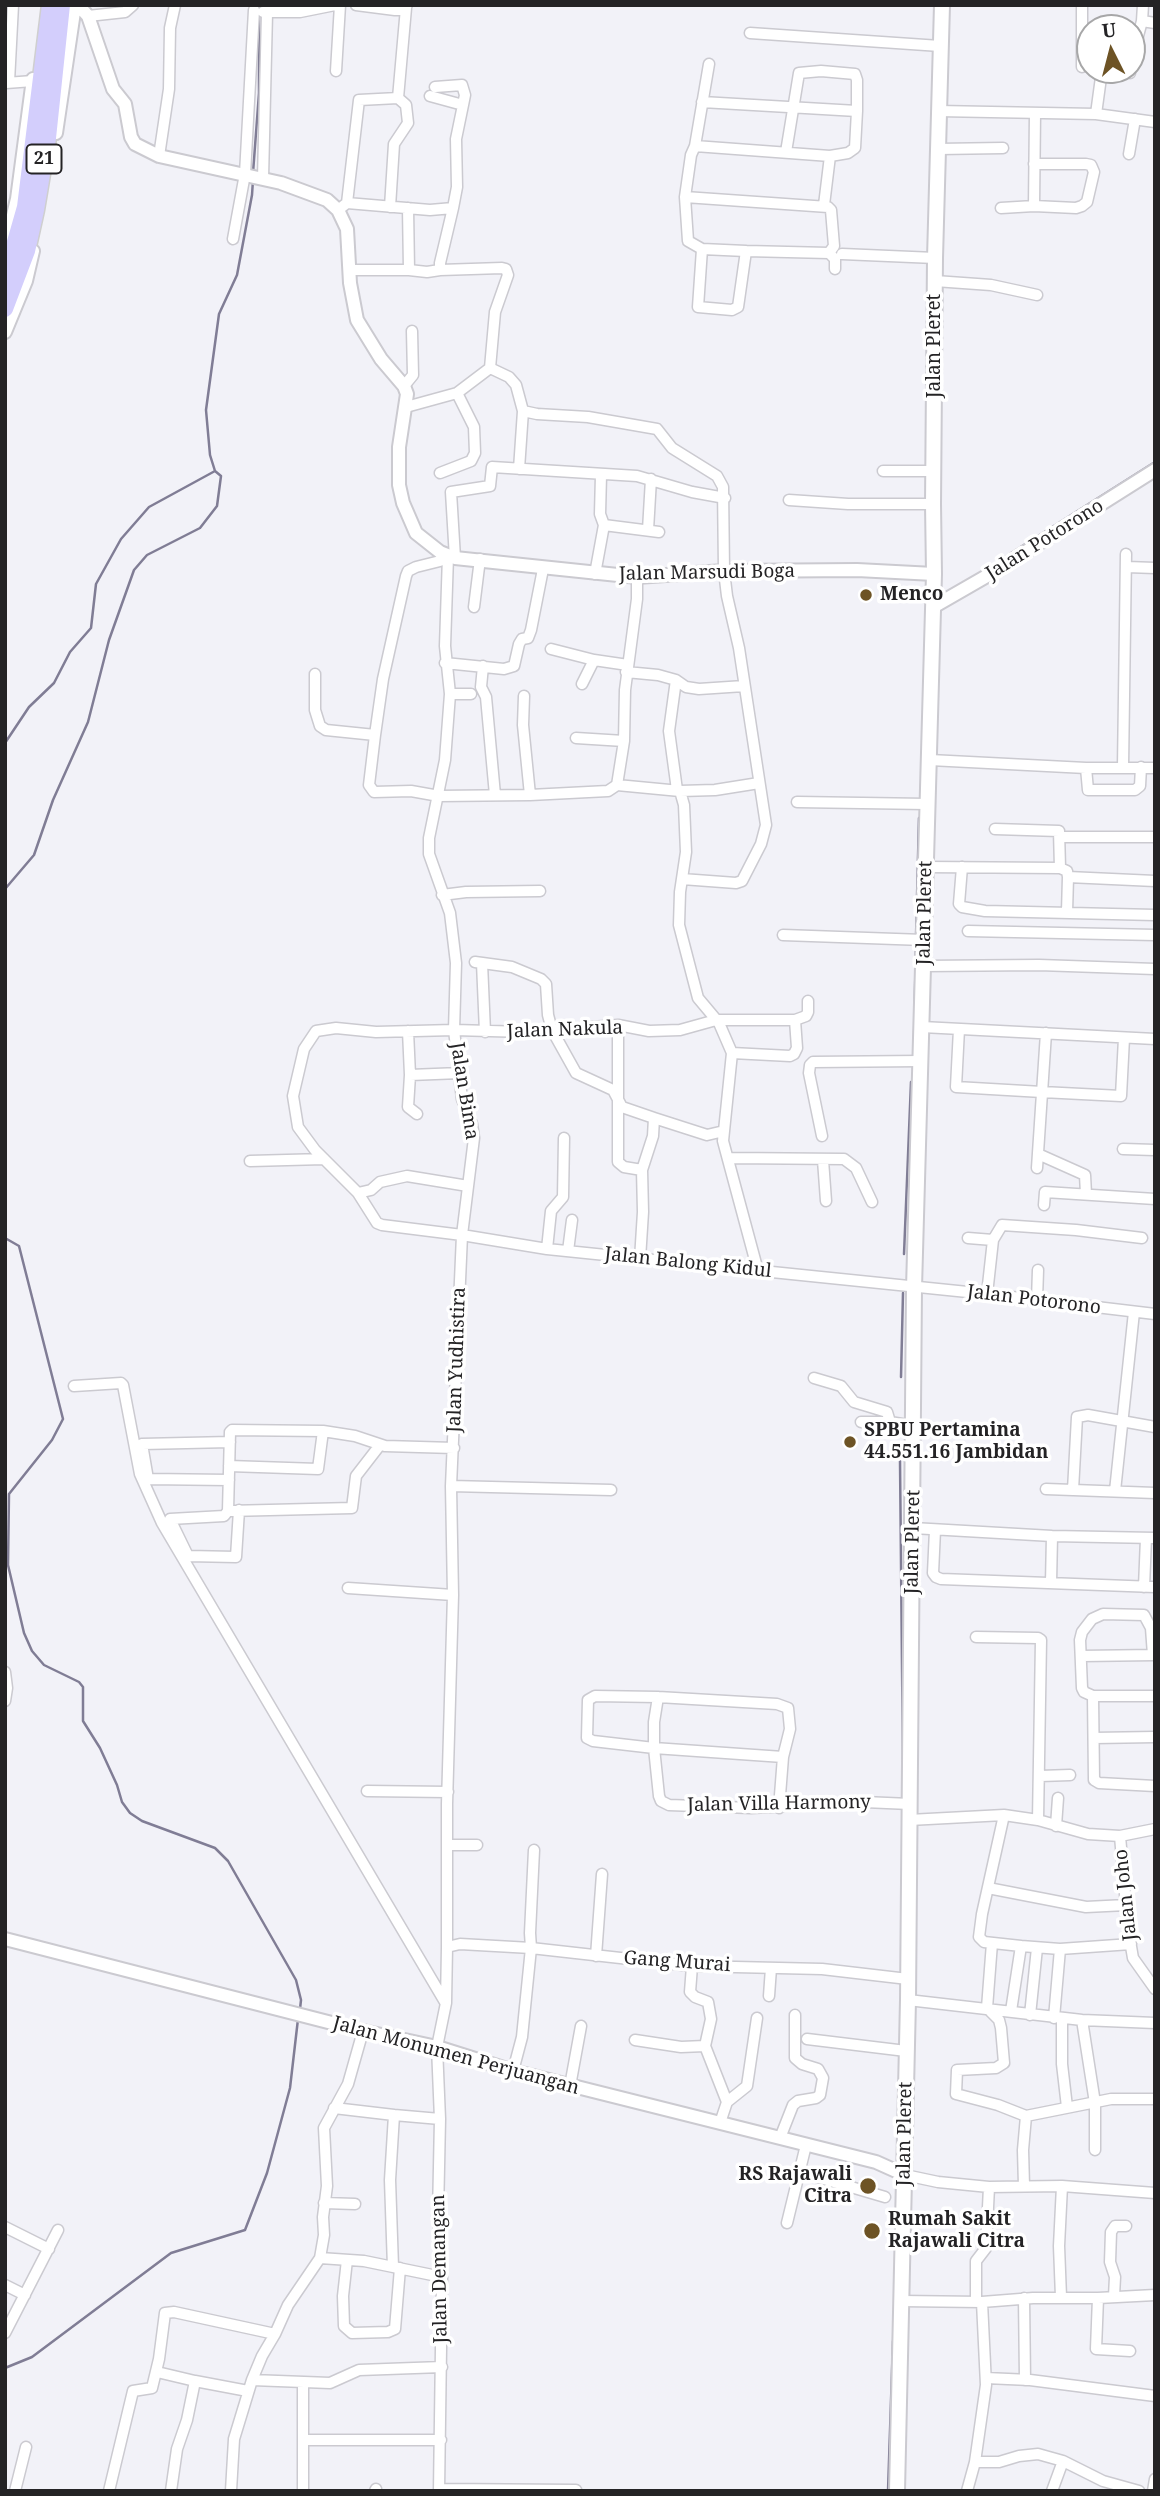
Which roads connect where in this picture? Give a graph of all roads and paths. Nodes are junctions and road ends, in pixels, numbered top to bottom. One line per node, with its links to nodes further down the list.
1 (13, 5): 19 (street)
2 (43, 5): 18 (street)
3 (50, 5): 58 (highway, 21)
4 (62, 5): 61 (highway, 21)
5 (76, 5): 13 (street); 63 (street)
6 (133, 5): 13 (street)
7 (174, 5): 36 (street)
8 (337, 5): 12 (street); 17 (street)
9 (356, 5): 11 (street)
10 (942, 5): 15 (main road, Jalan Pleret)
11 (407, 6): 21 (street)
12 (259, 10): 39 (street); 39 (street)
13 (88, 16): 36 (street)
14 (750, 33): 15 (street)
15 (940, 46): 26 (main road, Jalan Pleret)
16 (709, 64): 22 (street)
17 (336, 71)
18 (33, 81): 19 (street); 48 (street)
19 (7, 82)
20 (1100, 84): 28 (street)
21 (398, 98): 42 (street); 44 (street)
22 (702, 102): 24 (street); 31 (street)
23 (463, 105): 23 (street); 46 (street)
24 (795, 107): 25 (street); 25 (street); 34 (street)
25 (857, 111): 37 (street)
26 (938, 111): 27 (street); 33 (main road, Jalan Pleret)
27 (1035, 113): 28 (street); 38 (street)
28 (1096, 114): 29 (street)
29 (1135, 119): 30 (street); 35 (street)
30 (1155, 122)
31 (695, 146): 34 (street); 40 (street)
32 (1003, 148): 33 (street)
33 (938, 149): 54 (main road, Jalan Pleret)
34 (786, 152): 37 (street)
35 (1129, 154)
36 (159, 156): 39 (street)
37 (830, 156): 41 (street)
38 (1034, 164): 43 (street); 43 (street)
39 (254, 176): 42 (street); 49 (street)
40 (685, 197): 41 (street); 51 (street)
41 (824, 205): 53 (street)
42 (343, 206): 44 (street); 55 (street)
43 (1034, 206): 47 (street)
44 (390, 207): 45 (street)
45 (408, 208): 46 (street); 56 (street)
46 (453, 208): 57 (street)
47 (1001, 208)
48 (9, 213): 50 (street)
49 (233, 239)
50 (5, 247)
51 (702, 249): 52 (street); 52 (street)
52 (746, 251): 53 (street)
53 (835, 256): 54 (street)
54 (935, 258): 59 (main road, Jalan Pleret)
55 (349, 270): 56 (street); 65 (street)
56 (409, 270): 57 (street)
57 (440, 270): 64 (street)
58 (5, 277)
59 (935, 281): 60 (street); 72 (main road, Jalan Pleret)
60 (1037, 295)
61 (5, 309)
62 (412, 331): 65 (street)
63 (5, 332)
64 (490, 368): 66 (street); 68 (street)
65 (404, 386): 67 (street)
66 (457, 393): 67 (street); 73 (street)
67 (406, 407): 81 (street)
68 (523, 411): 69 (street); 76 (street)
69 (519, 469): 74 (street); 81 (street, Jalan Bima)
70 (1155, 470): 91 (street, Jalan Potorono)
71 (883, 471): 72 (street)
72 (934, 471): 78 (main road, Jalan Pleret)
73 (440, 473)
74 (601, 475): 75 (street); 79 (street)
75 (650, 479): 76 (street); 79 (street)
76 (725, 498): 86 (street)
77 (789, 500): 78 (street)
78 (933, 504): 88 (main road, Jalan Pleret)
79 (604, 525): 87 (street)
80 (1126, 554): 83 (street)
81 (447, 555): 82 (street, Jalan Marsudi Boga); 94 (street, Jalan Bima); 104 (street)
82 (480, 559): 85 (street, Jalan Marsudi Boga); 90 (street)
83 (1127, 567): 84 (street); 108 (street)
84 (1155, 568)
85 (543, 569): 87 (street, Jalan Marsudi Boga); 95 (street)
86 (723, 570): 88 (street, Jalan Marsudi Boga); 89 (street, Jalan Marsudi Boga); 100 (street)
87 (595, 574): 89 (street, Jalan Marsudi Boga)
88 (934, 574): 91 (main road, Jalan Pleret)
89 (637, 578): 96 (street)
90 (474, 607)
91 (933, 607): 107 (main road, Jalan Pleret)
92 (551, 649): 93 (street)
93 (594, 660): 96 (street); 99 (street)
94 (445, 663): 95 (street); 101 (street, Jalan Bima)
95 (483, 666): 115 (street)
96 (627, 668): 98 (street); 106 (street)
97 (314, 674): 104 (street)
98 (676, 680): 100 (street); 114 (street)
99 (582, 684)
100 (744, 686): 112 (street)
101 (450, 694): 102 (street); 117 (street, Jalan Bima)
102 (471, 694)
103 (524, 696): 116 (street)
104 (375, 735): 117 (street)
105 (576, 738): 106 (street)
106 (624, 741): 113 (street)
107 (930, 760): 110 (street); 119 (main road, Jalan Pleret)
108 (1124, 767): 109 (street); 110 (street)
109 (1141, 767): 110 (street); 111 (street)
110 (1086, 768)
111 (1155, 768)
112 (759, 783): 114 (street); 127 (street)
113 (617, 785): 114 (street); 116 (street)
114 (679, 790): 127 (street)
115 (495, 795): 116 (street); 117 (street)
116 (530, 795)
117 (439, 796): 130 (street, Jalan Bima)
118 (797, 802): 119 (street)
119 (927, 804): 124 (main road, Jalan Pleret)
120 (995, 829): 121 (street)
121 (1060, 837): 122 (street); 125 (street)
122 (1155, 837)
123 (962, 866): 124 (street); 125 (street); 131 (street)
124 (925, 867): 136 (main road, Jalan Pleret)
125 (1060, 868): 126 (street)
126 (1068, 877): 128 (street); 131 (street)
127 (682, 879): 140 (street)
128 (1155, 881)
129 (540, 891): 130 (street)
130 (442, 895): 145 (street, Jalan Bima)
131 (1067, 912): 132 (street)
132 (1155, 915)
133 (968, 931): 135 (street)
134 (783, 935): 136 (street)
135 (1155, 935)
136 (924, 940): 137 (main road, Jalan Pleret)
137 (924, 966): 138 (street); 143 (main road, Jalan Pleret)
138 (1155, 969)
139 (808, 1001): 141 (street)
140 (716, 1020): 141 (street, Jalan Nakula); 142 (street, Jalan Nakula); 152 (street)
141 (795, 1020): 152 (street)
142 (618, 1025): 147 (street, Jalan Nakula); 157 (street)
143 (922, 1027): 144 (street); 153 (main road, Jalan Pleret)
144 (959, 1029): 149 (street); 156 (street)
145 (454, 1030): 146 (street, Jalan Nakula); 148 (street, Jalan Nakula); 154 (street, Jalan Bima)
146 (408, 1031): 155 (street); 167 (street, Jalan Nakula)
147 (552, 1031): 148 (street, Jalan Nakula); 148 (street); 157 (street)
148 (485, 1032)
149 (1046, 1033): 150 (street); 156 (street)
150 (1124, 1038): 151 (street); 156 (street)
151 (1155, 1039)
152 (732, 1053): 160 (street)
153 (921, 1061): 161 (street); 189 (main road, Jalan Pleret)
154 (460, 1073): 155 (street); 172 (street, Jalan Bima)
155 (410, 1075): 158 (street)
156 (1042, 1092): 165 (street)
157 (618, 1102): 159 (street); 171 (street)
158 (417, 1114)
159 (654, 1118): 160 (street); 171 (street)
160 (724, 1131): 166 (street)
161 (822, 1136)
162 (564, 1138): 184 (street)
163 (1124, 1149): 164 (street)
164 (1155, 1150)
165 (1038, 1154): 170 (street); 174 (street)
166 (729, 1158): 168 (street); 188 (street)
167 (324, 1159): 169 (street); 173 (street, Jalan Balong Kidul)
168 (823, 1160): 176 (street); 177 (street)
169 (250, 1161)
170 (1038, 1168)
171 (642, 1170): 186 (street)
172 (468, 1186): 173 (street); 180 (street, Jalan Bima)
173 (358, 1193): 180 (street, Jalan Balong Kidul)
174 (1086, 1194): 175 (street); 178 (street)
175 (1155, 1199)
176 (826, 1201)
177 (872, 1202)
178 (1044, 1205)
179 (572, 1220): 185 (street)
180 (462, 1235): 184 (street, Jalan Balong Kidul); 204 (street, Jalan Yudhistira)
181 (968, 1238): 183 (street)
182 (1142, 1238): 183 (street)
183 (993, 1240): 190 (street)
184 (547, 1249): 185 (street, Jalan Balong Kidul)
185 (568, 1251): 186 (street, Jalan Balong Kidul)
186 (640, 1259): 188 (street, Jalan Balong Kidul)
187 (1038, 1270): 191 (street)
188 (758, 1271): 189 (street, Jalan Balong Kidul)
189 (914, 1288): 190 (street, Jalan Potorono); 199 (main road, Jalan Pleret)
190 (987, 1294): 191 (street, Jalan Potorono)
191 (1037, 1300): 192 (street, Jalan Potorono)
192 (1134, 1312): 193 (street, Jalan Potorono); 196 (street)
193 (1155, 1314)
194 (814, 1378): 198 (street)
195 (74, 1386): 269 (street)
196 (1121, 1421): 200 (street); 210 (street); 211 (street)
197 (861, 1422): 198 (street)
198 (890, 1422): 199 (street)
199 (914, 1426): 214 (main road, Jalan Pleret)
200 (1155, 1427)
201 (323, 1431): 202 (street); 203 (street); 205 (street)
202 (230, 1442): 205 (street); 206 (street)
203 (380, 1445): 204 (street); 213 (street)
204 (454, 1448): 207 (street, Jalan Yudhistira)
205 (229, 1466): 206 (street)
206 (229, 1480): 213 (street)
207 (451, 1486): 209 (street); 221 (street, Jalan Yudhistira)
208 (1046, 1489): 210 (street)
209 (611, 1490)
210 (1073, 1490): 211 (street)
211 (1115, 1491): 212 (street)
212 (1155, 1493)
213 (233, 1510): 213 (street)
214 (913, 1528): 215 (street); 240 (main road, Jalan Pleret)
215 (935, 1530): 216 (street); 218 (street)
216 (1052, 1536): 217 (street); 218 (street)
217 (1150, 1538): 219 (street)
218 (1051, 1583): 219 (street)
219 (1149, 1587)
220 (348, 1588): 221 (street)
221 (453, 1595): 238 (street, Jalan Yudhistira)
222 (976, 1637): 235 (street)
223 (1154, 1655): 224 (street); 224 (street)
224 (1081, 1656): 226 (street)
225 (5, 1672): 229 (street)
226 (1093, 1696): 227 (street); 231 (street)
227 (1155, 1696)
228 (658, 1697): 232 (street, Jalan Villa Harmony); 232 (street); 233 (street)
229 (5, 1701)
230 (1155, 1737): 231 (street)
231 (1094, 1738): 236 (street)
232 (654, 1748): 233 (street); 241 (street, Jalan Villa Harmony)
233 (783, 1757): 241 (street)
234 (1070, 1775): 235 (street)
235 (1040, 1776): 244 (street)
236 (1155, 1786)
237 (367, 1791): 238 (street)
238 (447, 1792): 248 (street, Jalan Demangan)
239 (1058, 1798): 245 (street)
240 (910, 1804): 241 (street, Jalan Villa Harmony); 243 (main road, Jalan Pleret)
241 (779, 1808)
242 (1004, 1815): 243 (street); 244 (street); 252 (street)
243 (909, 1820): 265 (main road, Jalan Pleret)
244 (1038, 1820): 245 (street)
245 (1056, 1826): 247 (street)
246 (1155, 1829): 247 (street)
247 (1120, 1836): 253 (street, Jalan Joho)
248 (447, 1845): 249 (street); 258 (street, Jalan Demangan)
249 (477, 1845)
250 (534, 1850): 259 (street)
251 (602, 1874): 262 (street)
252 (988, 1888): 253 (street); 255 (street)
253 (1126, 1905): 256 (street, Jalan Joho)
254 (5, 1939): 279 (street, Jalan Monumen Perjuangan)
255 (992, 1942): 257 (street); 270 (street)
256 (1130, 1944): 261 (street); 266 (street, Jalan Joho)
257 (1021, 1946): 260 (street); 271 (street)
258 (447, 1947): 259 (street, Gang Murai); 269 (street, Jalan Demangan)
259 (531, 1948): 262 (street, Gang Murai); 285 (street)
260 (1037, 1948): 261 (street); 273 (street)
261 (1060, 1950): 275 (street)
262 (596, 1956): 263 (street, Gang Murai)
263 (692, 1966): 264 (street, Gang Murai); 282 (street)
264 (771, 1968): 265 (street, Gang Murai); 267 (street)
265 (908, 1979): 268 (main road, Jalan Pleret)
266 (1155, 1989)
267 (769, 1996)
268 (908, 2000): 270 (street); 284 (main road, Jalan Pleret)
269 (447, 2008): 283 (street, Jalan Demangan)
270 (987, 2008): 271 (street); 293 (street)
271 (1011, 2011): 273 (street)
272 (794, 2015): 296 (street)
273 (1030, 2015): 275 (street)
274 (757, 2018): 288 (street)
275 (1058, 2018): 276 (street); 290 (street)
276 (1082, 2020): 277 (street); 289 (street)
277 (1155, 2023)
278 (581, 2026): 286 (street)
279 (363, 2031): 283 (street, Jalan Monumen Perjuangan); 291 (street)
280 (807, 2039): 284 (street)
281 (635, 2040): 282 (street)
282 (705, 2046): 288 (street)
283 (437, 2047): 285 (street, Jalan Monumen Perjuangan); 294 (street, Jalan Demangan)
284 (906, 2050): 300 (main road, Jalan Pleret)
285 (513, 2071): 286 (street, Jalan Monumen Perjuangan)
286 (570, 2086): 295 (street, Jalan Monumen Perjuangan)
287 (1155, 2099): 289 (street)
288 (727, 2102): 295 (street)
289 (1095, 2103): 290 (street); 298 (street)
290 (1067, 2107): 293 (street)
291 (334, 2108): 292 (street); 306 (street)
292 (394, 2115): 294 (street); 315 (street)
293 (1027, 2116): 301 (street)
294 (440, 2119): 316 (street, Jalan Demangan)
295 (720, 2123): 296 (street, Jalan Monumen Perjuangan)
296 (780, 2138): 297 (street, Jalan Monumen Perjuangan)
297 (806, 2144): 299 (street); 300 (street, Jalan Monumen Perjuangan)
298 (1095, 2150)
299 (800, 2172): 305 (street); 308 (street)
300 (905, 2175): 303 (street); 324 (main road, Jalan Pleret)
301 (1024, 2186): 302 (street); 303 (street)
302 (1062, 2186): 304 (street); 321 (street)
303 (989, 2187): 325 (street)
304 (1155, 2193)
305 (885, 2197)
306 (324, 2203): 307 (street); 313 (street)
307 (355, 2204)
308 (787, 2223)
309 (1126, 2226): 320 (street)
310 (5, 2227): 312 (street)
311 (58, 2230): 312 (street)
312 (49, 2249): 318 (street)
313 (320, 2258): 314 (street); 327 (street)
314 (347, 2260): 315 (street); 315 (street)
315 (397, 2267): 316 (street)
316 (442, 2277): 329 (street, Jalan Demangan)
317 (5, 2285): 318 (street)
318 (24, 2295): 326 (street)
319 (1155, 2295): 320 (street)
320 (1114, 2296): 323 (street)
321 (1061, 2297): 322 (street); 323 (street)
322 (1024, 2298): 325 (street); 332 (street)
323 (1098, 2298): 328 (street)
324 (901, 2301): 325 (street); 351 (main road, Jalan Pleret)
325 (979, 2302): 331 (street)
326 (5, 2333)
327 (275, 2334): 330 (street); 335 (street)
328 (1130, 2351)
329 (442, 2367): 334 (street); 338 (street, Jalan Demangan)
330 (157, 2372): 333 (street); 347 (street)
331 (986, 2378): 332 (street); 341 (street)
332 (1025, 2380): 336 (street)
333 (195, 2381): 335 (street); 348 (street)
334 (303, 2382): 335 (street); 337 (street)
335 (250, 2386): 349 (street)
336 (1155, 2396)
337 (303, 2440): 338 (street); 350 (street)
338 (441, 2440): 343 (street, Jalan Demangan)
339 (26, 2447): 346 (street)
340 (1063, 2461): 341 (street); 353 (street); 354 (street)
341 (975, 2462): 352 (street)
342 (1155, 2479): 355 (street)
343 (439, 2490): 344 (street)
344 (510, 2490): 345 (street)
345 (576, 2490)
346 (15, 2491)
347 (109, 2491)
348 (171, 2491)
349 (231, 2491)
350 (303, 2491)
351 (897, 2491)
352 (967, 2491)
353 (1052, 2491)
354 (1139, 2491)
355 (1153, 2491)

